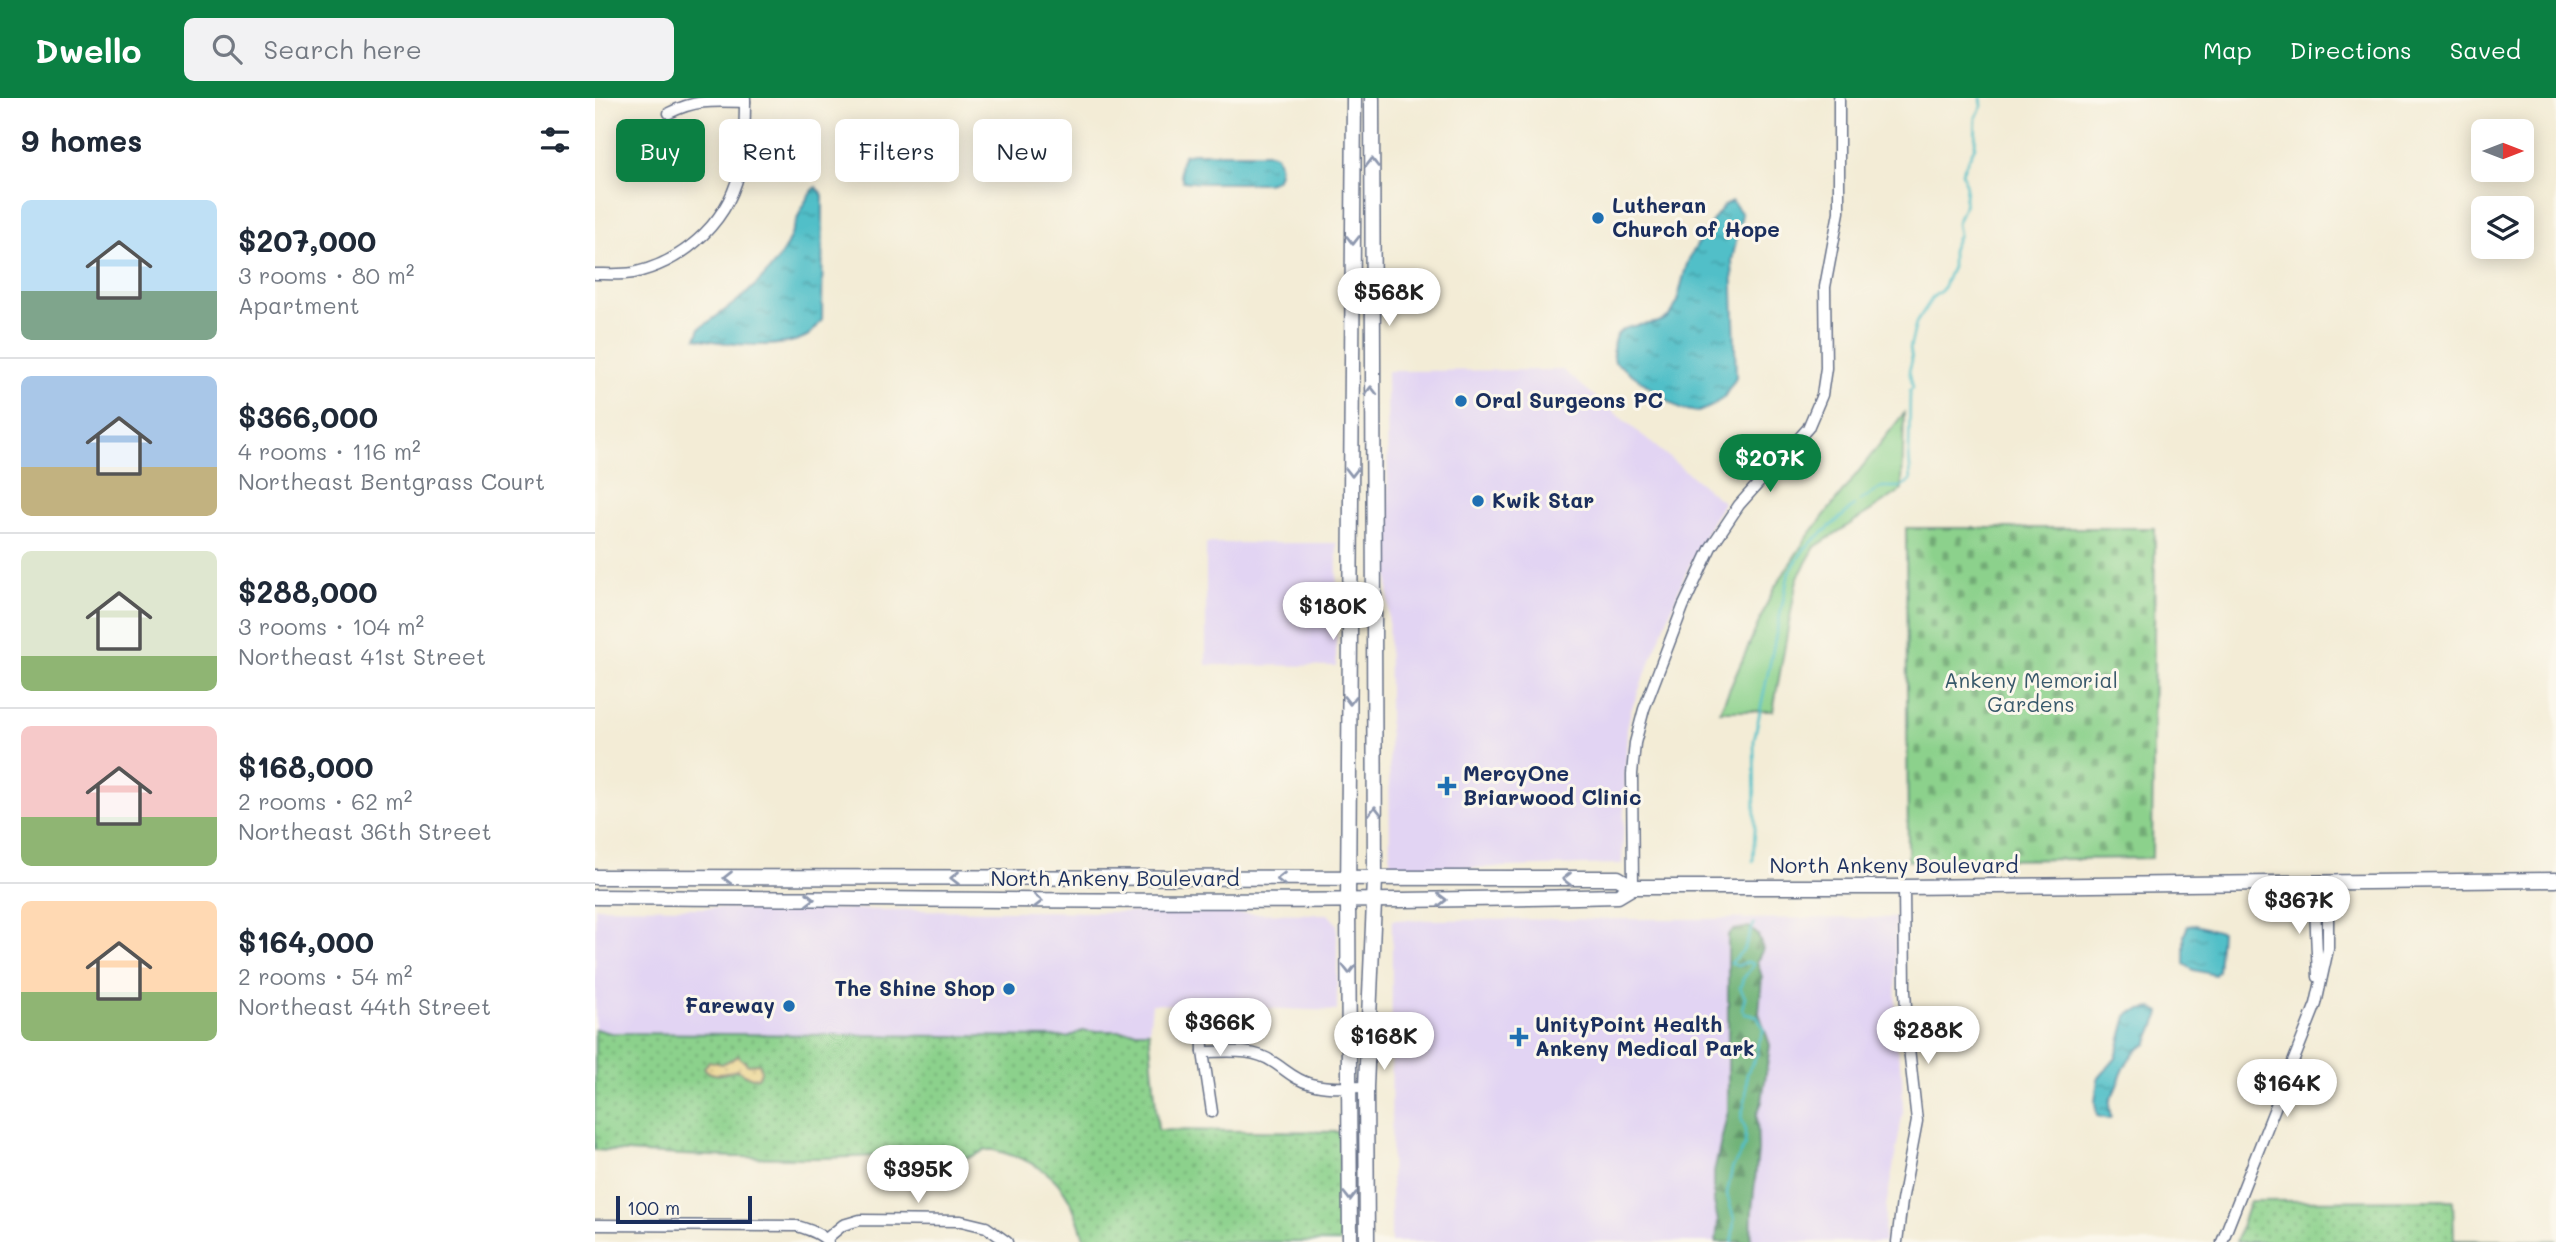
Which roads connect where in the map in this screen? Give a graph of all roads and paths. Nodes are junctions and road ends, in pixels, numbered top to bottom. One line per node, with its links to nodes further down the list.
1 (1354, 98): 12 (main road, one-way to 12)
2 (1371, 98): 13 (main road, one-way to 2)
3 (1839, 98): 10 (street)
4 (745, 100): 5 (street); 6 (street)
5 (669, 113)
6 (595, 274)
7 (595, 877): 12 (main road, North Ankeny Boulevard, one-way to 7)
8 (2556, 880): 9 (main road, North Ankeny Boulevard)
9 (2321, 883): 11 (main road, North Ankeny Boulevard); 26 (street)
10 (1633, 887): 11 (main road, North Ankeny Boulevard); 13 (main road, North Ankeny Boulevard, one-way to 10); 13 (main road, North Ankeny Boulevard, one-way to 13)
11 (1904, 887): 25 (street)
12 (1349, 890): 13 (main road, North Ankeny Boulevard); 13 (main road, North Ankeny Boulevard); 14 (main road, North Ankeny Boulevard, one-way to 12); 17 (main road, one-way to 17)
13 (1374, 890): 18 (main road)
14 (595, 897)
15 (1202, 1006): 16 (street)
16 (1203, 1052): 17 (street); 19 (street)
17 (1350, 1087): 18 (street); 23 (main road, one-way to 23)
18 (1366, 1087): 24 (main road)
19 (1212, 1112)
20 (595, 1225): 21 (street)
21 (827, 1240): 22 (street)
22 (1007, 1242)
23 (1350, 1242)
24 (1367, 1242)
25 (1897, 1242)
26 (2222, 1242)

